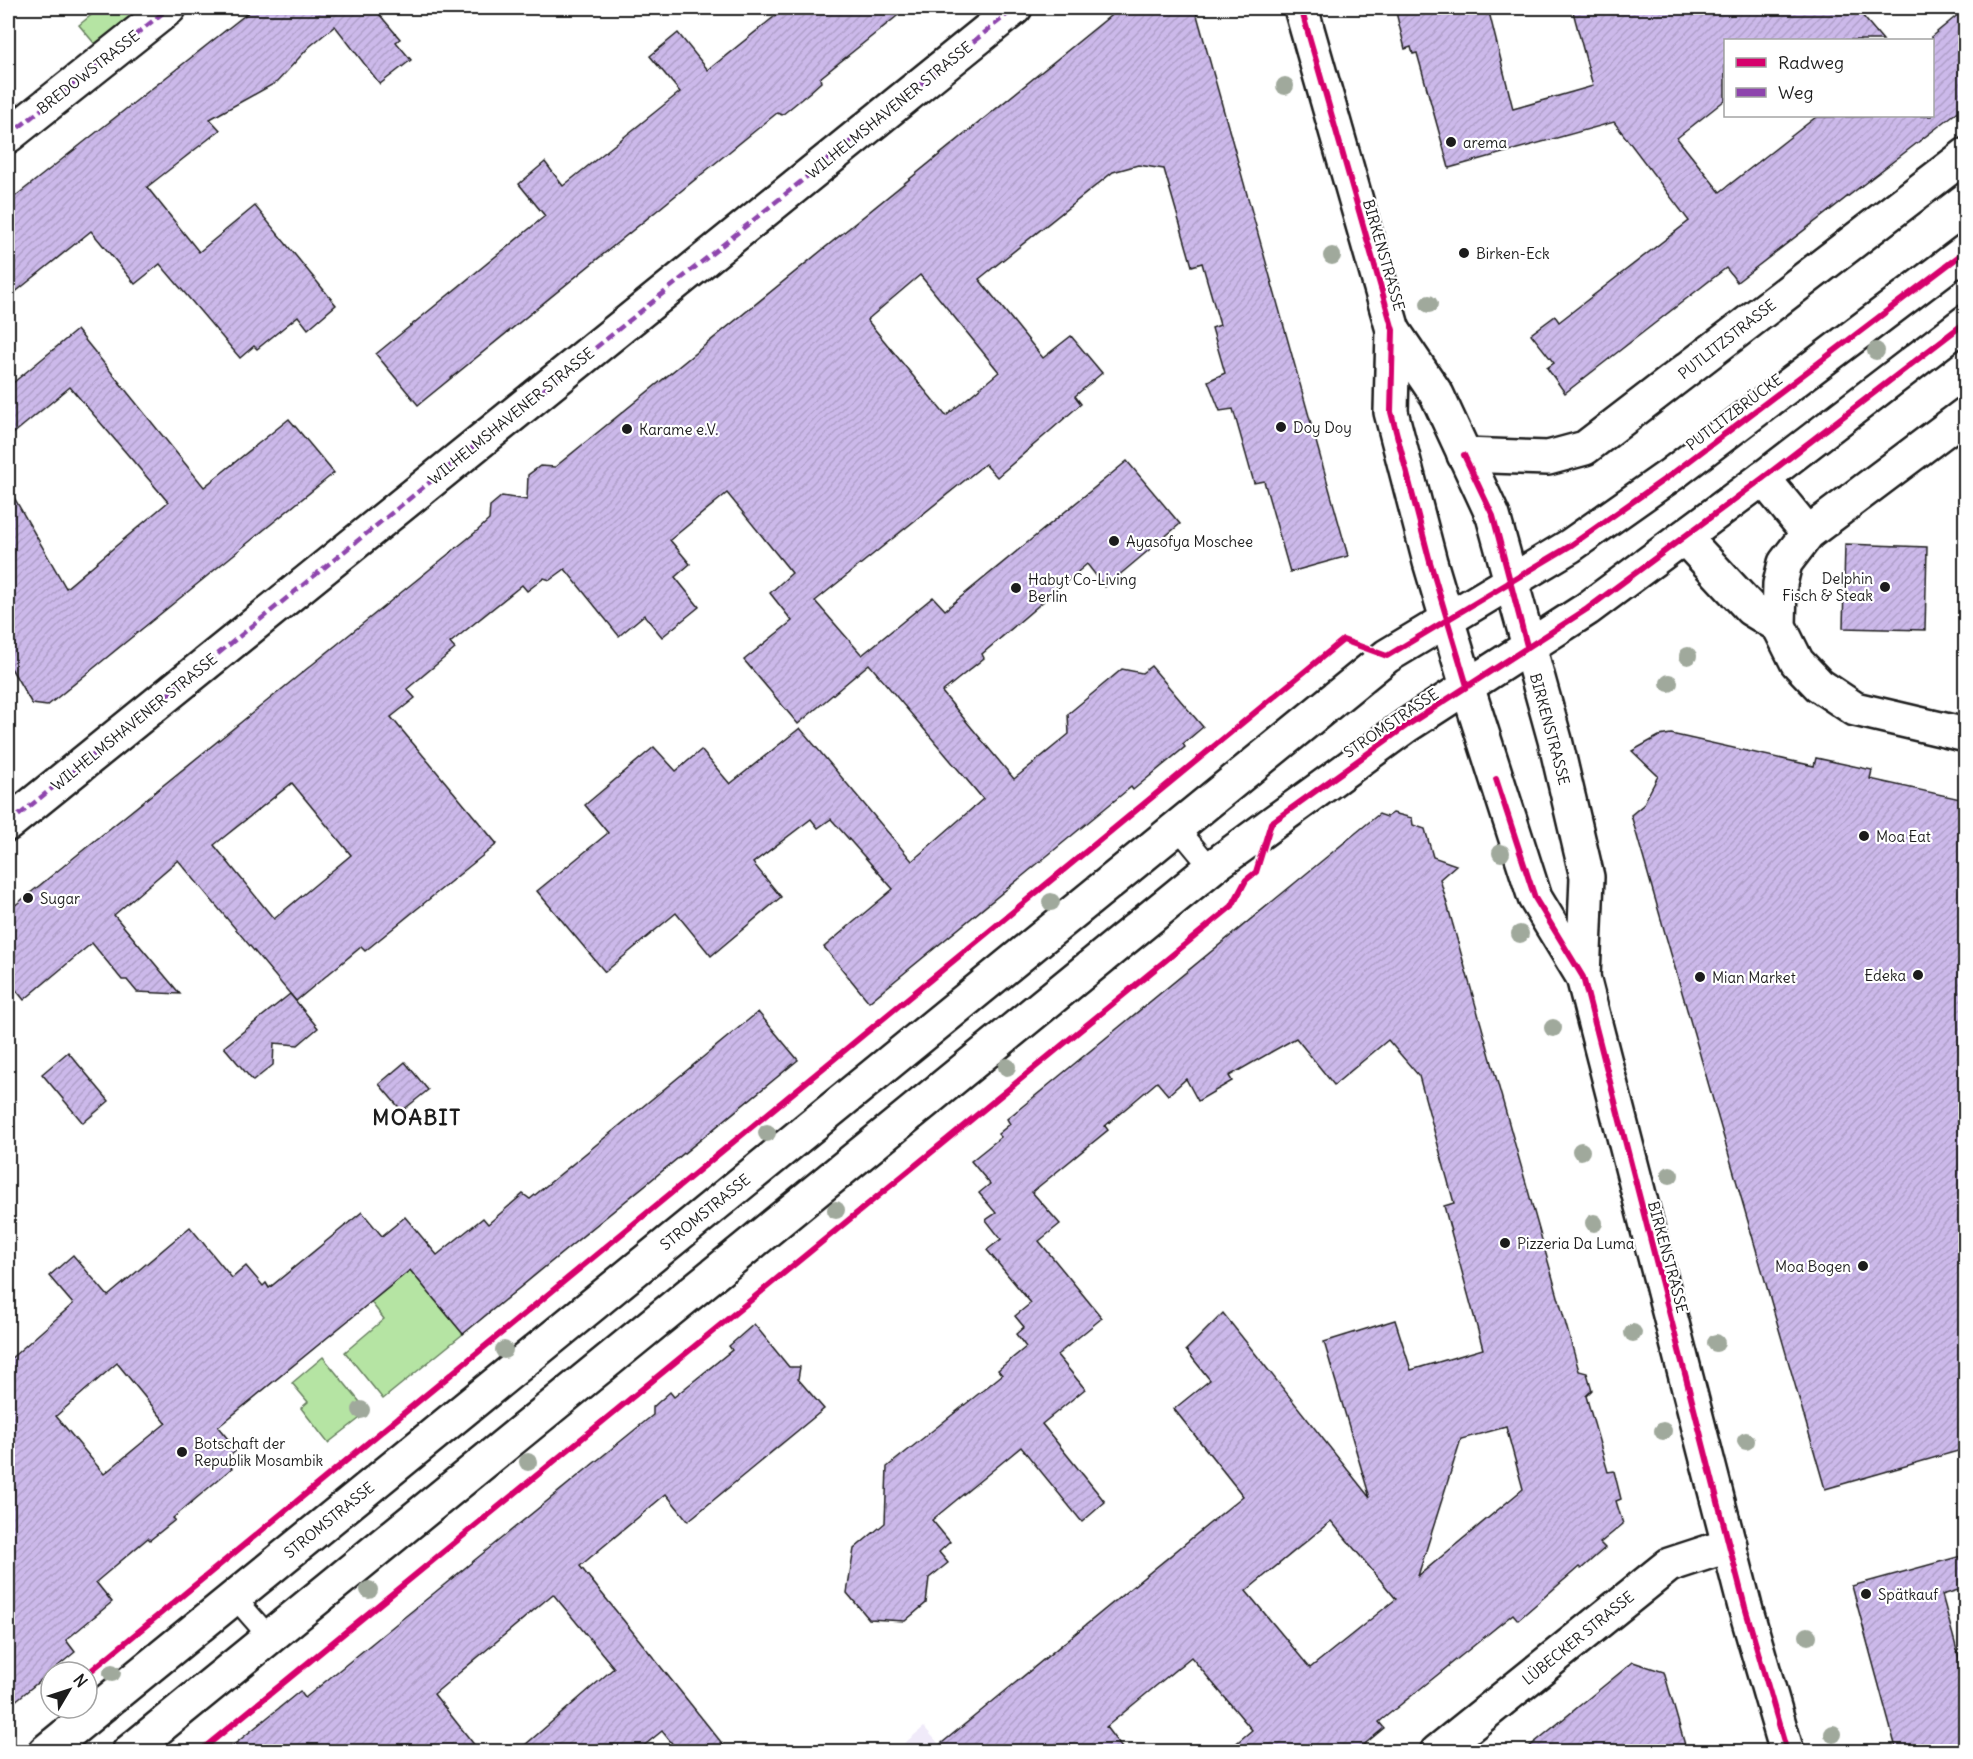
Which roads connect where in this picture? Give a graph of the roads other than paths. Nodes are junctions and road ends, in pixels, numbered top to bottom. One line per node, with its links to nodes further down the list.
1 (170, 8): 4 (street, BREDOWSTRASSE)
2 (1015, 8): 20 (street, WILHELMSHAVENER STRASSE)
3 (1301, 8): 8 (street, BIRKENSTRASSE)
4 (8, 136)
5 (1965, 155): 10 (street, PUTLITZSTRASSE)
6 (1965, 251): 14 (street, PUTLITZBRÜCKE)
7 (1965, 322): 11 (street)
8 (1393, 330): 10 (street, BIRKENSTRASSE); 15 (street, BIRKENSTRASSE)
9 (1965, 414): 12 (street)
10 (1464, 455): 14 (street, BIRKENSTRASSE)
11 (1763, 478): 12 (street); 13 (street)
12 (1808, 533): 16 (street)
13 (1684, 537): 16 (street); 17 (street)
14 (1510, 582): 15 (street, STROMSTRASSE); 17 (street, BIRKENSTRASSE)
15 (1448, 620): 18 (street, BIRKENSTRASSE); 21 (street, STROMSTRASSE)
16 (1779, 626): 19 (street)
17 (1527, 646): 18 (street, STROMSTRASSE); 23 (street, BIRKENSTRASSE)
18 (1467, 686): 22 (street, STROMSTRASSE); 23 (street, BIRKENSTRASSE)
19 (1965, 735)
20 (9, 819)
21 (1177, 827): 22 (lane); 25 (street, STROMSTRASSE)
22 (1211, 868): 26 (street, STROMSTRASSE)
23 (1583, 977): 24 (street, BIRKENSTRASSE)
24 (1730, 1545): 29 (street, LÜBECKER STRASSE); 30 (street, BIRKENSTRASSE)
25 (235, 1598): 26 (lane); 27 (street, STROMSTRASSE)
26 (270, 1638): 28 (street, STROMSTRASSE)
27 (45, 1752)
28 (129, 1752)
29 (1437, 1752)
30 (1787, 1752)

